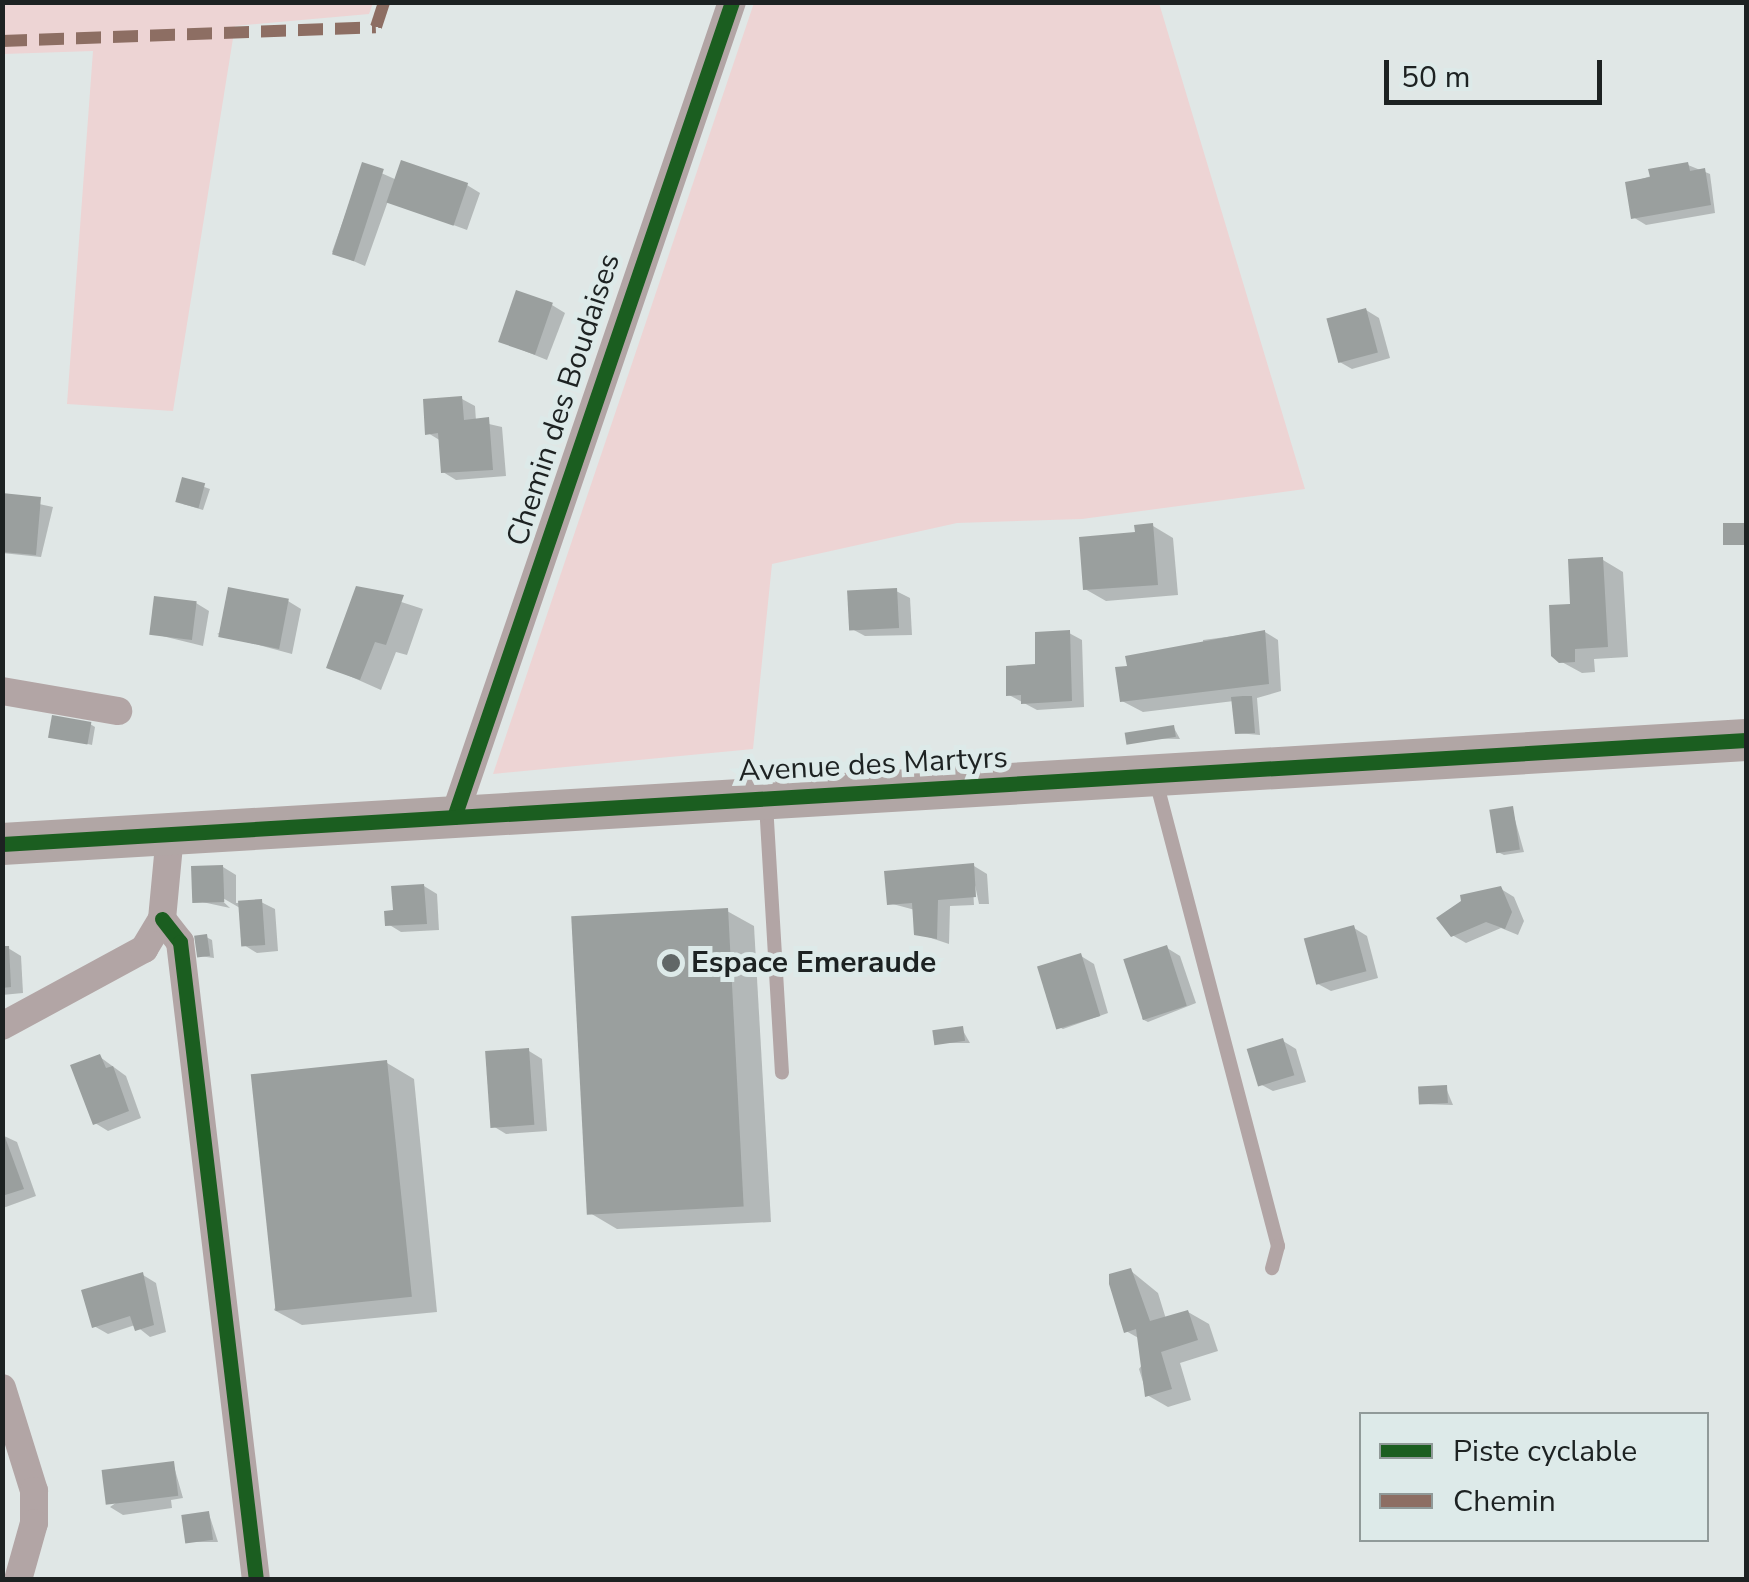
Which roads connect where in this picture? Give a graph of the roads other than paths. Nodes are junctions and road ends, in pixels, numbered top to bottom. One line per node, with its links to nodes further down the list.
1 (732, 2): 7 (street, Chemin des Boudaises)
2 (2, 690): 3 (street)
3 (118, 711)
4 (1746, 740): 5 (main road, Avenue des Martyrs)
5 (1155, 776): 6 (main road, Avenue des Martyrs); 13 (lane)
6 (766, 799): 7 (main road, Avenue des Martyrs); 12 (lane)
7 (454, 817): 8 (main road, Avenue des Martyrs)
8 (170, 834): 9 (main road, Avenue des Martyrs); 10 (street)
9 (2, 844)
10 (162, 919): 11 (street); 16 (street)
11 (2, 1026)
12 (782, 1073)
13 (1272, 1268)
14 (2, 1388): 15 (street)
15 (18, 1580)
16 (256, 1580)

